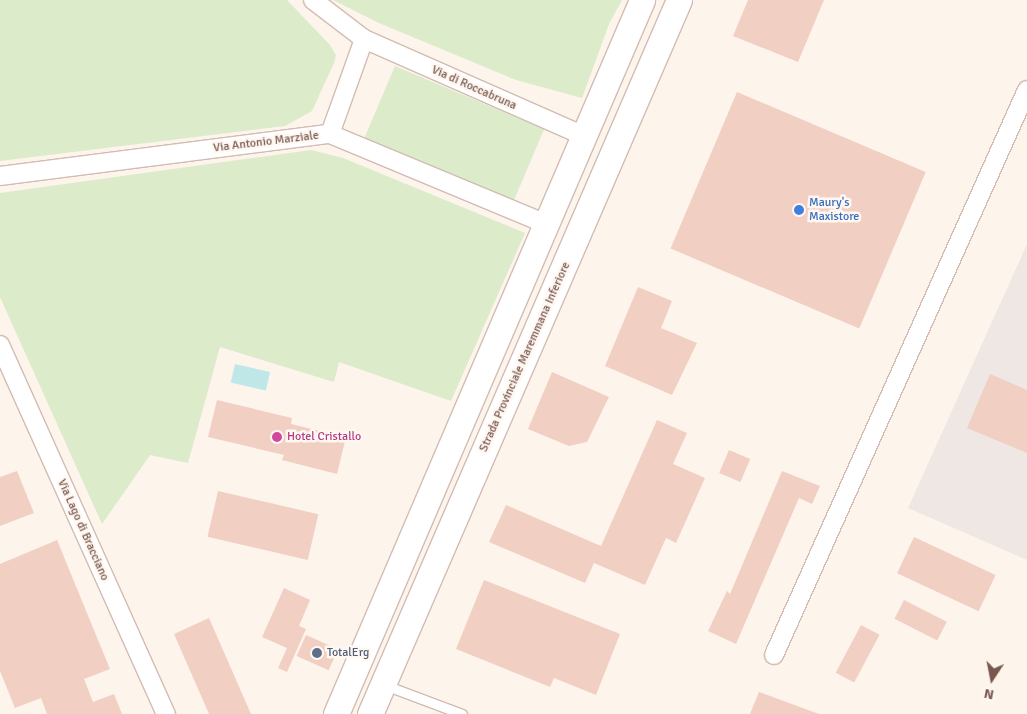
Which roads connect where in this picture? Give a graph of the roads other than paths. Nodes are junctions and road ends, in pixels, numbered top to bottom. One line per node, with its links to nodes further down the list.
1 (313, 0): 4 (street, Via di Roccabruna)
2 (642, 0): 7 (main road)
3 (679, 0): 12 (main road, Strada Provinciale Maremmana Inferiore)
4 (364, 39): 6 (street); 7 (street, Via di Roccabruna)
5 (1027, 90): 11 (street)
6 (330, 134): 8 (street, Via Antonio Marziale); 9 (street, Via Antonio Marziale)
7 (584, 136): 9 (main road)
8 (0, 176)
9 (546, 224): 14 (main road)
10 (0, 345): 13 (street, Via Lago di Bracciano)
11 (774, 655)
12 (382, 684): 15 (main road, Strada Provinciale Maremmana Inferiore); 16 (lane)
13 (166, 714)
14 (336, 714)
15 (370, 714)
16 (462, 714)

